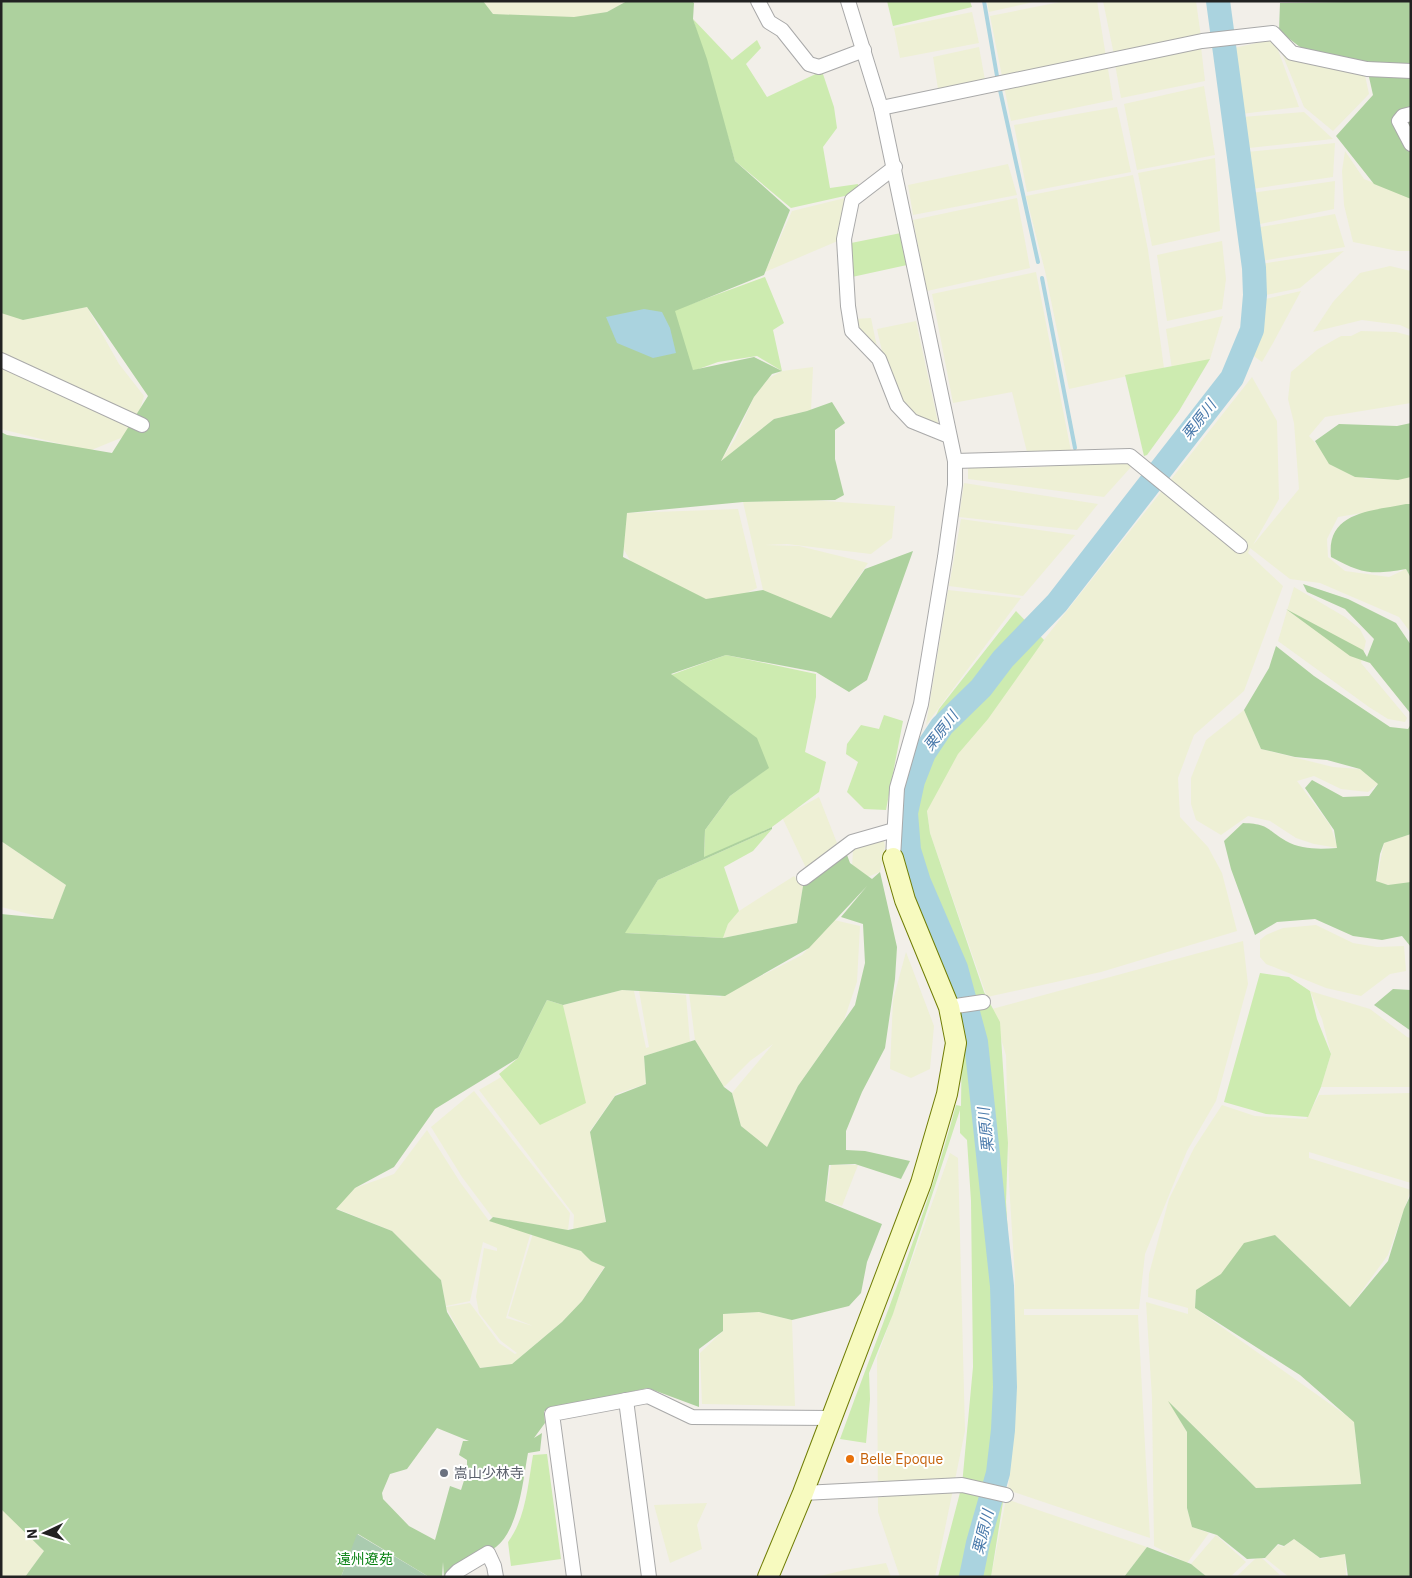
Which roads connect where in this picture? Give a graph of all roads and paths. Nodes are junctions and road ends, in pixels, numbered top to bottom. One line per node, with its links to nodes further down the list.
1 (758, 1): 3 (street)
2 (848, 1): 3 (street)
3 (864, 50): 5 (street)
4 (1411, 71): 5 (street)
5 (882, 108): 8 (street)
6 (1411, 114): 7 (street)
7 (1411, 144)
8 (895, 167): 11 (street); 11 (street)
9 (1, 360): 10 (street)
10 (142, 425)
11 (949, 436): 12 (street)
12 (955, 461): 13 (street); 14 (street)
13 (1240, 546)
14 (894, 830): 15 (street); 16 (street)
15 (894, 858): 18 (street)
16 (804, 878)
17 (983, 1002): 18 (street)
18 (954, 1006): 20 (street)
19 (626, 1400): 20 (street); 25 (street); 26 (street)
20 (832, 1418): 21 (street)
21 (804, 1493): 22 (street); 27 (street)
22 (1006, 1495)
23 (452, 1577): 24 (street)
24 (496, 1577)
25 (574, 1577)
26 (649, 1577)
27 (768, 1577)

